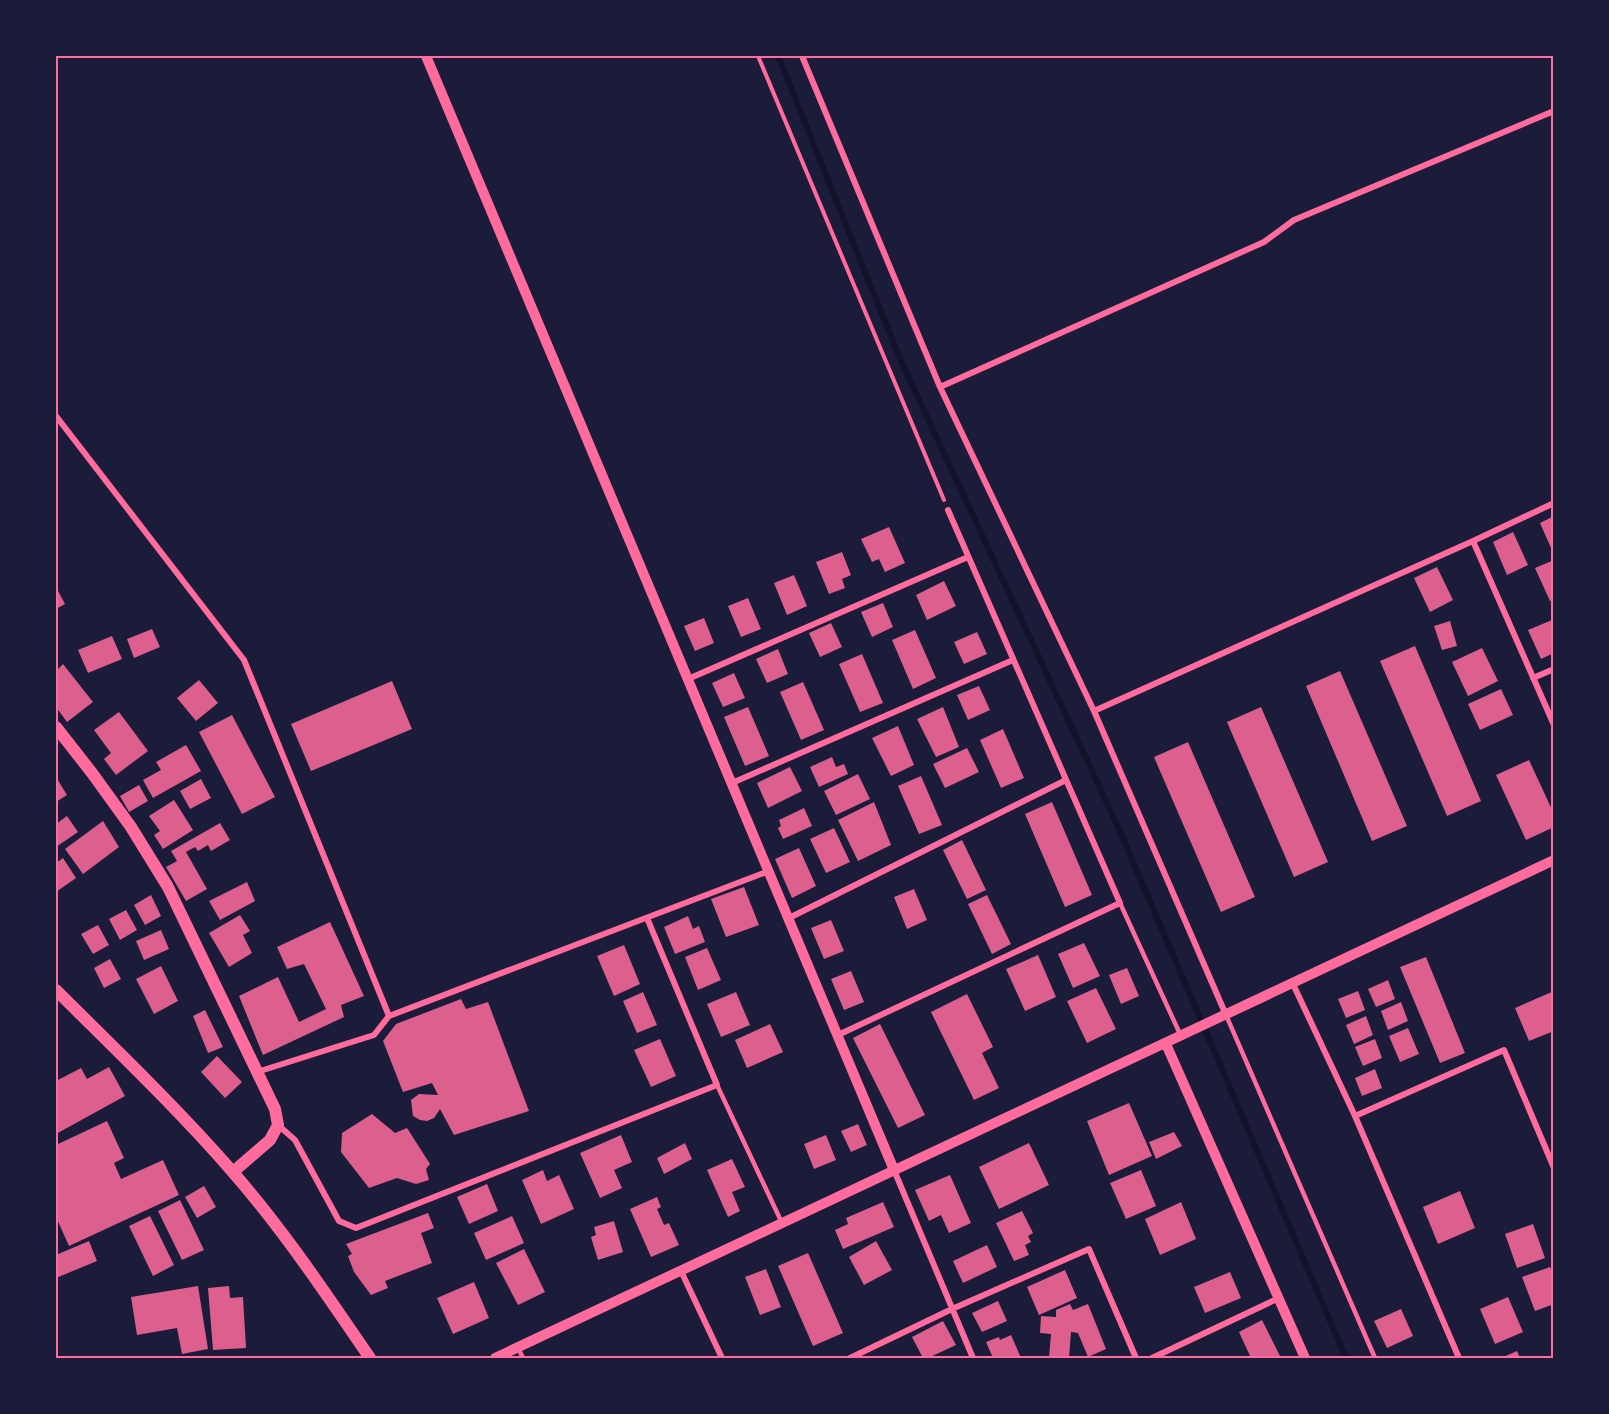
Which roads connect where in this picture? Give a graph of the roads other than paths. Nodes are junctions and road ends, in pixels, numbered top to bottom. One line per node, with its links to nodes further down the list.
1 (426, 56): 14 (street)
2 (811, 56): 3 (street)
3 (802, 57): 5 (street)
4 (1554, 111): 5 (street)
5 (940, 387): 15 (street)
6 (56, 416): 27 (street)
7 (1554, 503): 9 (street)
8 (948, 510): 10 (street)
9 (1473, 541): 13 (street); 15 (street)
10 (968, 557): 11 (street); 14 (street)
11 (1013, 660): 18 (street); 19 (street)
12 (1554, 669): 13 (street)
13 (1533, 678): 16 (street)
14 (688, 679): 19 (street)
15 (1094, 711): 28 (street)
16 (1554, 725)
17 (56, 727): 32 (main road)
18 (1066, 780): 22 (street); 24 (street)
19 (732, 783): 21 (street)
20 (1554, 860): 25 (street)
21 (769, 872): 23 (street); 24 (street)
22 (1120, 903): 29 (street); 30 (lane)
23 (647, 918): 27 (street); 33 (street)
24 (789, 918): 29 (street)
25 (1293, 984): 28 (street); 34 (street)
26 (56, 990): 38 (main road)
27 (389, 1016): 32 (street)
28 (1222, 1017): 30 (street); 53 (lane)
29 (838, 1035): 37 (street)
30 (1185, 1035): 31 (street)
31 (1166, 1044): 37 (street); 41 (street)
32 (256, 1072): 35 (main road)
33 (717, 1084): 35 (street); 39 (lane)
34 (1355, 1116): 36 (street); 54 (street)
35 (278, 1125): 38 (main road)
36 (1554, 1168)
37 (894, 1170): 39 (street); 42 (street)
38 (233, 1172): 44 (main road)
39 (782, 1223): 40 (street)
40 (681, 1271): 43 (street); 47 (street)
41 (1279, 1298): 51 (street); 52 (street)
42 (952, 1309): 48 (street); 49 (street); 50 (street)
43 (518, 1348): 45 (street); 46 (lane)
44 (370, 1359)
45 (495, 1359)
46 (524, 1359)
47 (722, 1359)
48 (850, 1359)
49 (973, 1359)
50 (1136, 1359)
51 (1152, 1359)
52 (1305, 1359)
53 (1375, 1359)
54 (1459, 1359)

